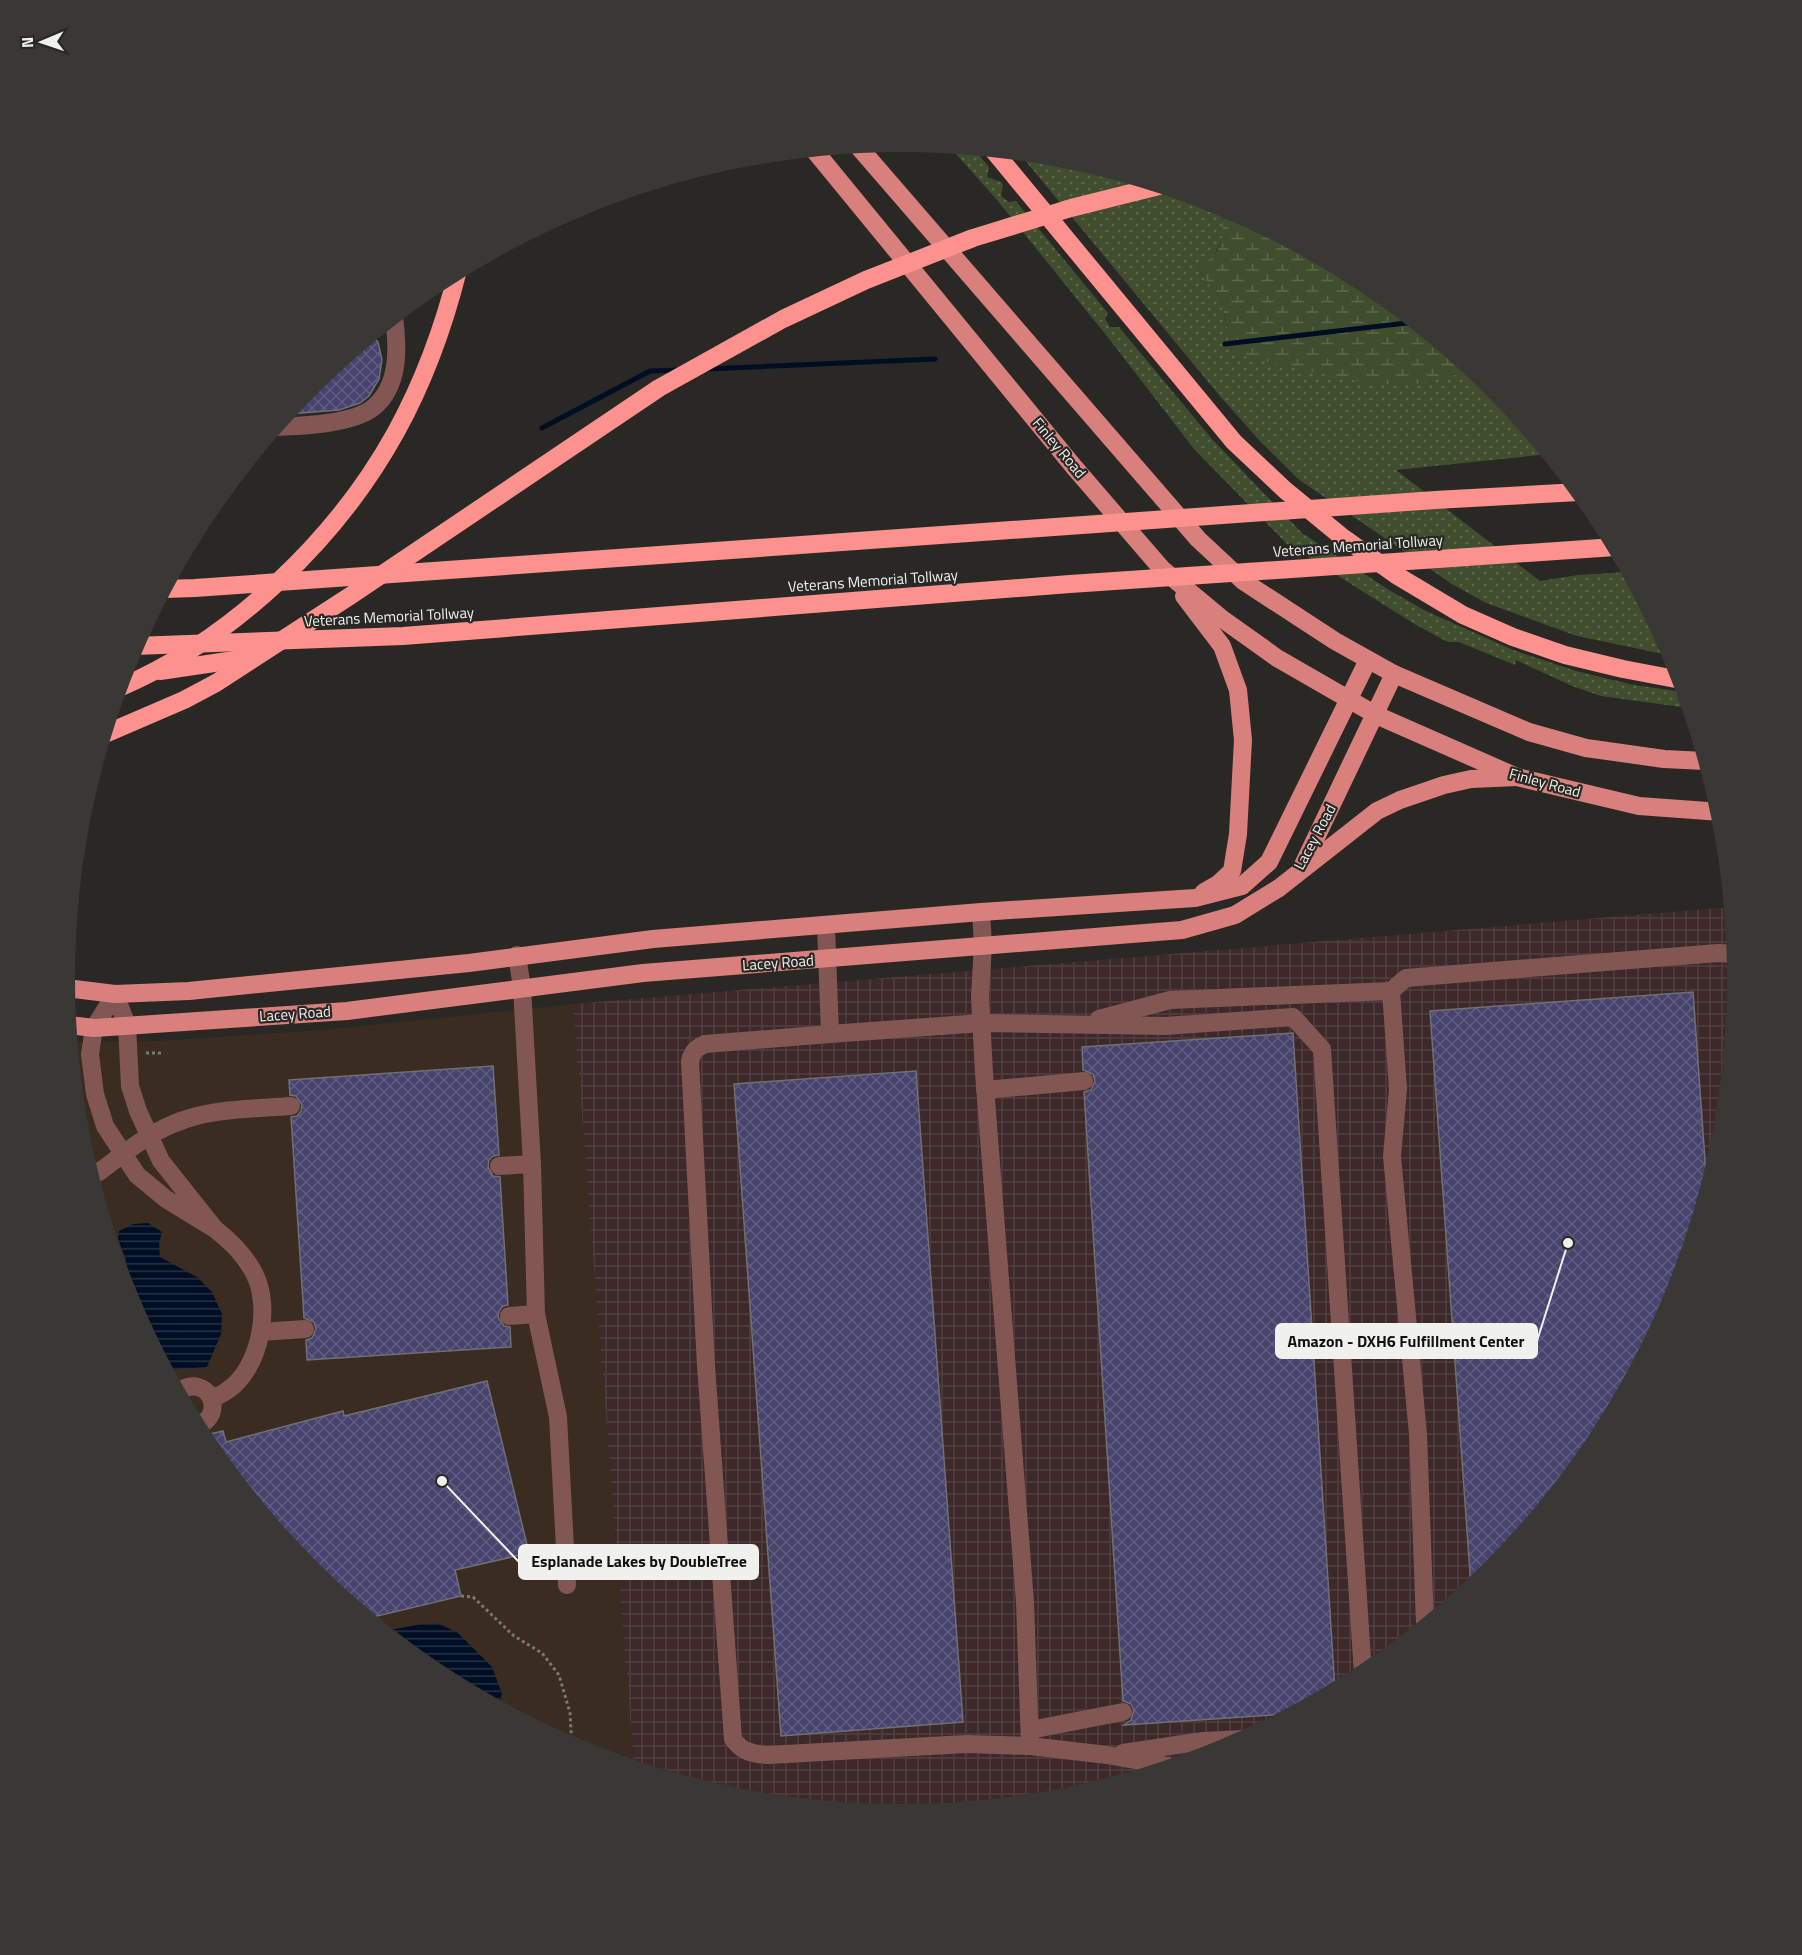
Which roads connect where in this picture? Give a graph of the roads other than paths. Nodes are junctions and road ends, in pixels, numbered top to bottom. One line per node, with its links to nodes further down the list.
1 (863, 153): 16 (main road)
2 (819, 156): 12 (main road, Finley Road)
3 (1000, 158): 19 (highway)
4 (1147, 189): 23 (highway)
5 (455, 283): 20 (highway)
6 (395, 324): 7 (lane)
7 (287, 426)
8 (1564, 485): 10 (highway)
9 (1569, 492): 10 (highway)
10 (1504, 495): 13 (highway)
11 (1606, 548): 14 (highway, Veterans Memorial Tollway)
12 (1162, 569): 21 (main road, Finley Road); 28 (main road)
13 (173, 589)
14 (403, 636): 15 (highway, Veterans Memorial Tollway); 18 (highway)
15 (145, 646)
16 (1368, 660): 17 (main road); 21 (main road)
17 (1394, 674): 22 (main road, Lacey Road); 24 (main road)
18 (133, 675)
19 (1670, 678)
20 (130, 682)
21 (1349, 699): 22 (main road, Finley Road); 28 (main road, Lacey Road)
22 (1376, 715): 25 (main road, Finley Road); 27 (main road, Lacey Road)
23 (113, 731)
24 (1698, 761)
25 (1517, 777): 26 (main road, Finley Road); 27 (main road)
26 (1710, 811)
27 (1300, 871): 31 (main road, Lacey Road)
28 (1195, 898): 29 (main road, Lacey Road)
29 (981, 912): 30 (main road, Lacey Road); 31 (lane)
30 (826, 926): 33 (main road, Lacey Road); 34 (lane)
31 (983, 944): 34 (main road, Lacey Road); 39 (lane)
32 (1726, 953): 37 (lane)
33 (516, 956): 35 (lane); 38 (main road, Lacey Road)
34 (828, 959): 35 (main road, Lacey Road); 44 (lane)
35 (522, 988): 41 (main road, Lacey Road); 50 (lane)
36 (75, 989): 38 (main road, Lacey Road)
37 (1391, 992): 42 (lane); 62 (lane)
38 (115, 994): 41 (lane); 43 (lane)
39 (982, 1023): 42 (lane); 44 (lane); 46 (lane)
40 (77, 1025): 43 (main road, Lacey Road)
41 (127, 1025): 43 (main road, Lacey Road); 48 (lane)
42 (1078, 1025): 63 (lane)
43 (94, 1028): 49 (lane)
44 (830, 1034): 65 (lane)
45 (1084, 1081): 46 (lane)
46 (985, 1090): 65 (lane)
47 (291, 1106): 48 (lane)
48 (150, 1137): 49 (lane); 53 (lane)
49 (124, 1155): 52 (lane); 53 (lane)
50 (532, 1164): 51 (lane); 54 (lane)
51 (499, 1166)
52 (99, 1172)
53 (215, 1229): 57 (lane)
54 (536, 1314): 55 (lane); 61 (lane)
55 (509, 1316)
56 (305, 1329): 57 (lane)
57 (261, 1332): 59 (lane)
58 (185, 1388): 59 (lane)
59 (212, 1399): 60 (lane)
60 (205, 1421)
61 (567, 1584)
62 (1425, 1616)
63 (1363, 1662)
64 (1123, 1712): 65 (lane)
65 (1030, 1738): 67 (lane)
66 (1220, 1740): 67 (lane)
67 (1107, 1755): 68 (lane)
68 (1155, 1764)

